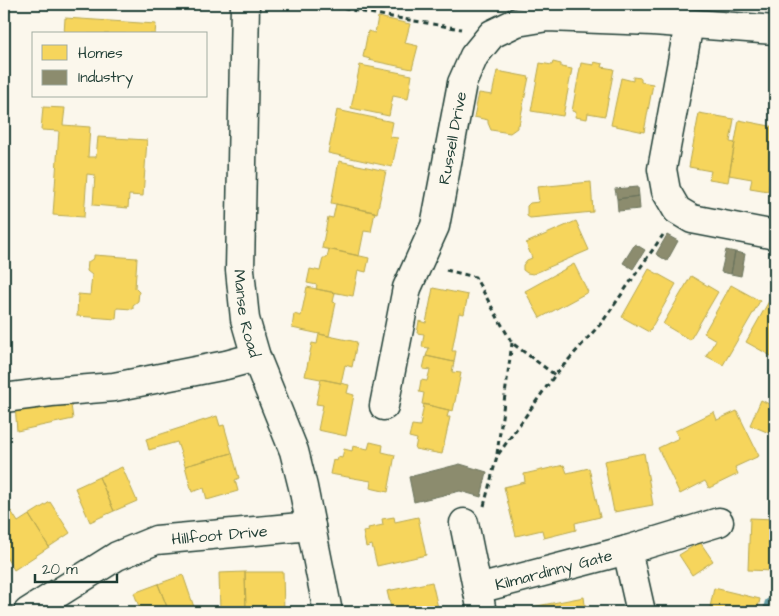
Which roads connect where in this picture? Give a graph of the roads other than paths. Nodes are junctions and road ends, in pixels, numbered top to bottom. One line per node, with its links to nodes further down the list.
1 (245, 4): 6 (street, Manse Road)
2 (654, 12): 3 (street, Russell Drive); 8 (street, Russell Drive)
3 (689, 24): 4 (street, Russell Drive); 5 (street)
4 (775, 30)
5 (775, 235)
6 (256, 357): 7 (street); 11 (street, Manse Road)
7 (4, 398)
8 (384, 406)
9 (719, 522): 12 (street, Kilmardinny Gate)
10 (464, 523): 13 (street, Kilmardinny Gate)
11 (311, 526): 14 (street, Hillfoot Drive); 15 (street, Manse Road)
12 (627, 550): 13 (street, Kilmardinny Gate); 16 (street, Kilmardinny Gate)
13 (480, 601)
14 (28, 612)
15 (328, 612)
16 (641, 612)

